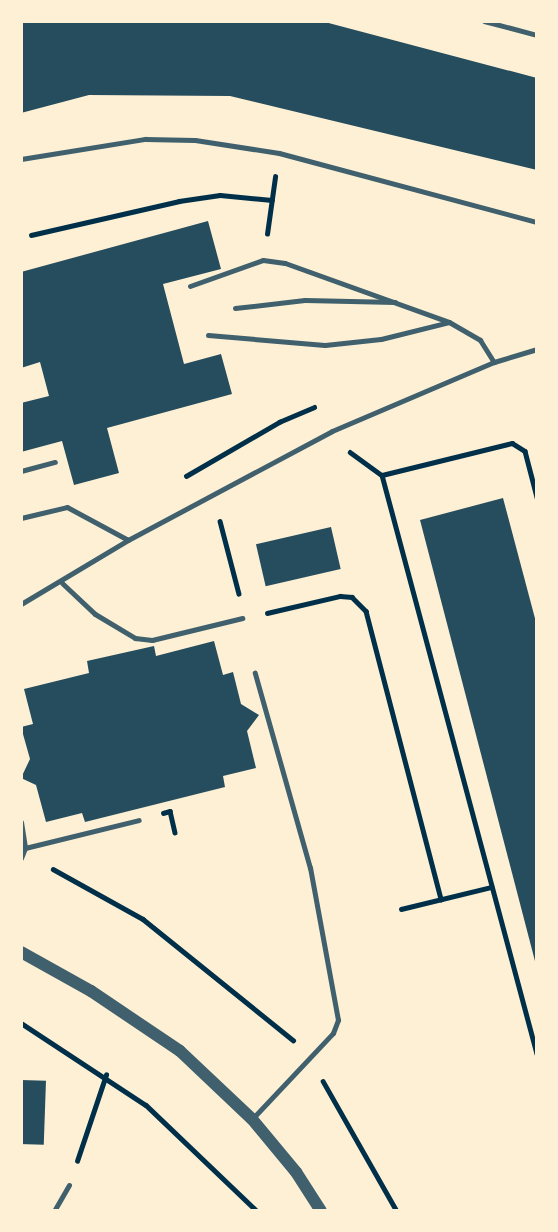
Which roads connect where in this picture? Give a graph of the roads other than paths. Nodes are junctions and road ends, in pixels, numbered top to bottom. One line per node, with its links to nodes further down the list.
1 (484, 21): 2 (lane)
2 (537, 34)
3 (21, 159): 4 (lane)
4 (537, 222)
5 (190, 286): 6 (lane)
6 (403, 302): 7 (lane); 8 (lane)
7 (235, 308)
8 (449, 323): 9 (lane); 11 (lane)
9 (208, 335)
10 (537, 349): 11 (lane)
11 (494, 362): 15 (lane)
12 (55, 462): 13 (lane)
13 (21, 471)
14 (21, 518): 15 (lane)
15 (128, 540): 16 (lane)
16 (61, 583): 17 (lane); 18 (lane)
17 (21, 604)
18 (242, 618)
19 (255, 673): 24 (lane)
20 (139, 820): 22 (lane)
21 (21, 822): 22 (lane)
22 (23, 853)
23 (21, 952): 24 (street)
24 (252, 1119): 27 (street)
25 (69, 1185): 26 (lane)
26 (54, 1211)
27 (321, 1211)

